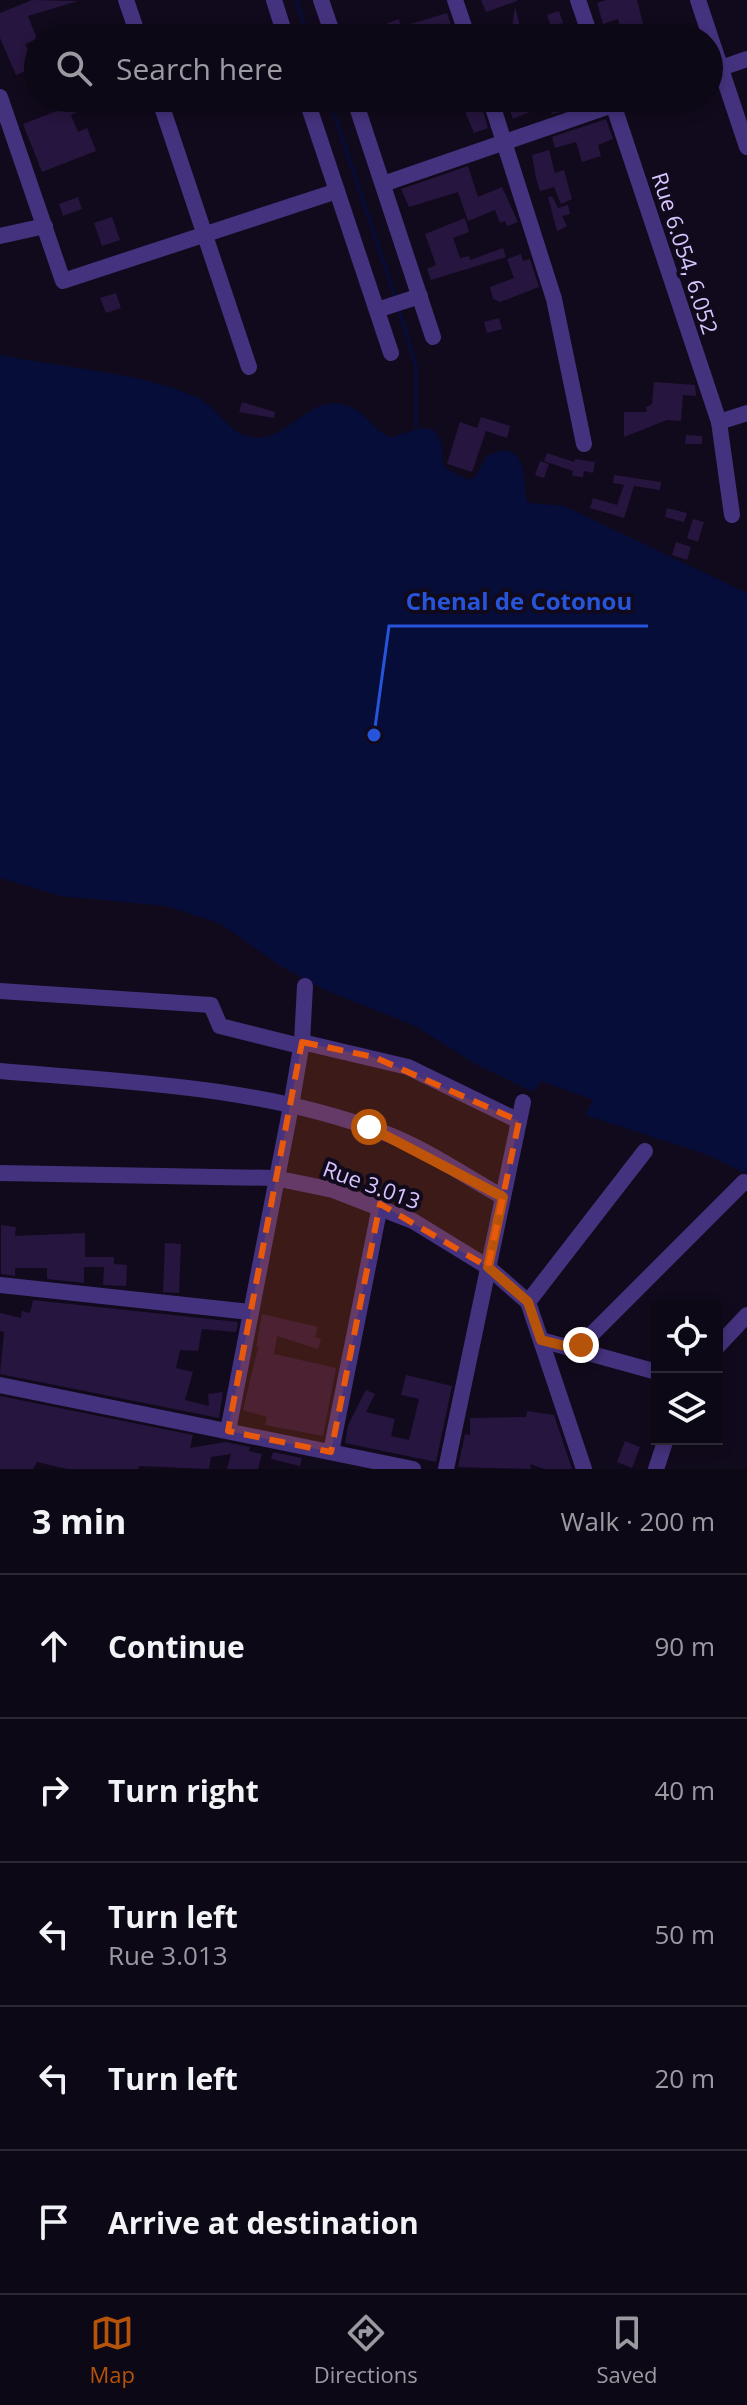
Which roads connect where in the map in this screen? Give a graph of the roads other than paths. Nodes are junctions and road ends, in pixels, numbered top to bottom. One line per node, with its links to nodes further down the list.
1 (126, 0): 7 (street)
2 (274, 0): 8 (street)
3 (321, 0): 9 (street)
4 (455, 0): 10 (street)
5 (578, 0): 11 (street)
6 (698, 0): 12 (street)
7 (134, 24)
8 (282, 24)
9 (329, 24)
10 (463, 24)
11 (586, 24)
12 (704, 24)
13 (747, 59): 14 (street)
14 (723, 67)
15 (723, 89): 24 (street)
16 (0, 97): 27 (street)
17 (164, 112): 28 (street)
18 (311, 112): 26 (street)
19 (359, 112): 25 (street)
20 (495, 112): 23 (street)
21 (583, 112): 23 (street)
22 (616, 112): 36 (street, Rue 6.054, 6.052)
23 (505, 142): 25 (street); 37 (street)
24 (747, 147)
25 (383, 184): 30 (street)
26 (337, 191): 28 (street); 31 (street)
27 (45, 226): 28 (street); 29 (street)
28 (205, 234): 34 (street)
29 (0, 236)
30 (413, 298): 31 (street); 32 (street)
31 (382, 309): 33 (street)
32 (433, 337)
33 (391, 353)
34 (249, 367)
35 (747, 413): 36 (street)
36 (719, 422): 38 (street, Rue 6.054, 6.052)
37 (584, 444)
38 (732, 515)
39 (305, 986): 41 (street)
40 (0, 991): 41 (street)
41 (301, 1044): 44 (street); 45 (street)
42 (0, 1071): 44 (street)
43 (523, 1102): 45 (street)
44 (291, 1106): 48 (street); 50 (street)
45 (519, 1121): 50 (street)
46 (645, 1151): 54 (street)
47 (0, 1173): 48 (street, Rue 3.013)
48 (275, 1178): 51 (street, Rue 3.013); 55 (street)
49 (744, 1182): 59 (street)
50 (503, 1197): 52 (street)
51 (380, 1206): 52 (street, Rue 3.013); 64 (street)
52 (488, 1267): 54 (street, Rue 3.013); 66 (street)
53 (0, 1285): 55 (street)
54 (528, 1302): 57 (street, Rue 3.013)
55 (250, 1312): 62 (street)
56 (747, 1315): 58 (street)
57 (541, 1340): 59 (street); 67 (street, Rue 3.013)
58 (723, 1341)
59 (577, 1349): 60 (street)
60 (651, 1370)
61 (0, 1385): 62 (street)
62 (228, 1431): 64 (street)
63 (664, 1445): 68 (street)
64 (331, 1452): 65 (street)
65 (413, 1469)
66 (446, 1469)
67 (584, 1469)
68 (656, 1469)

